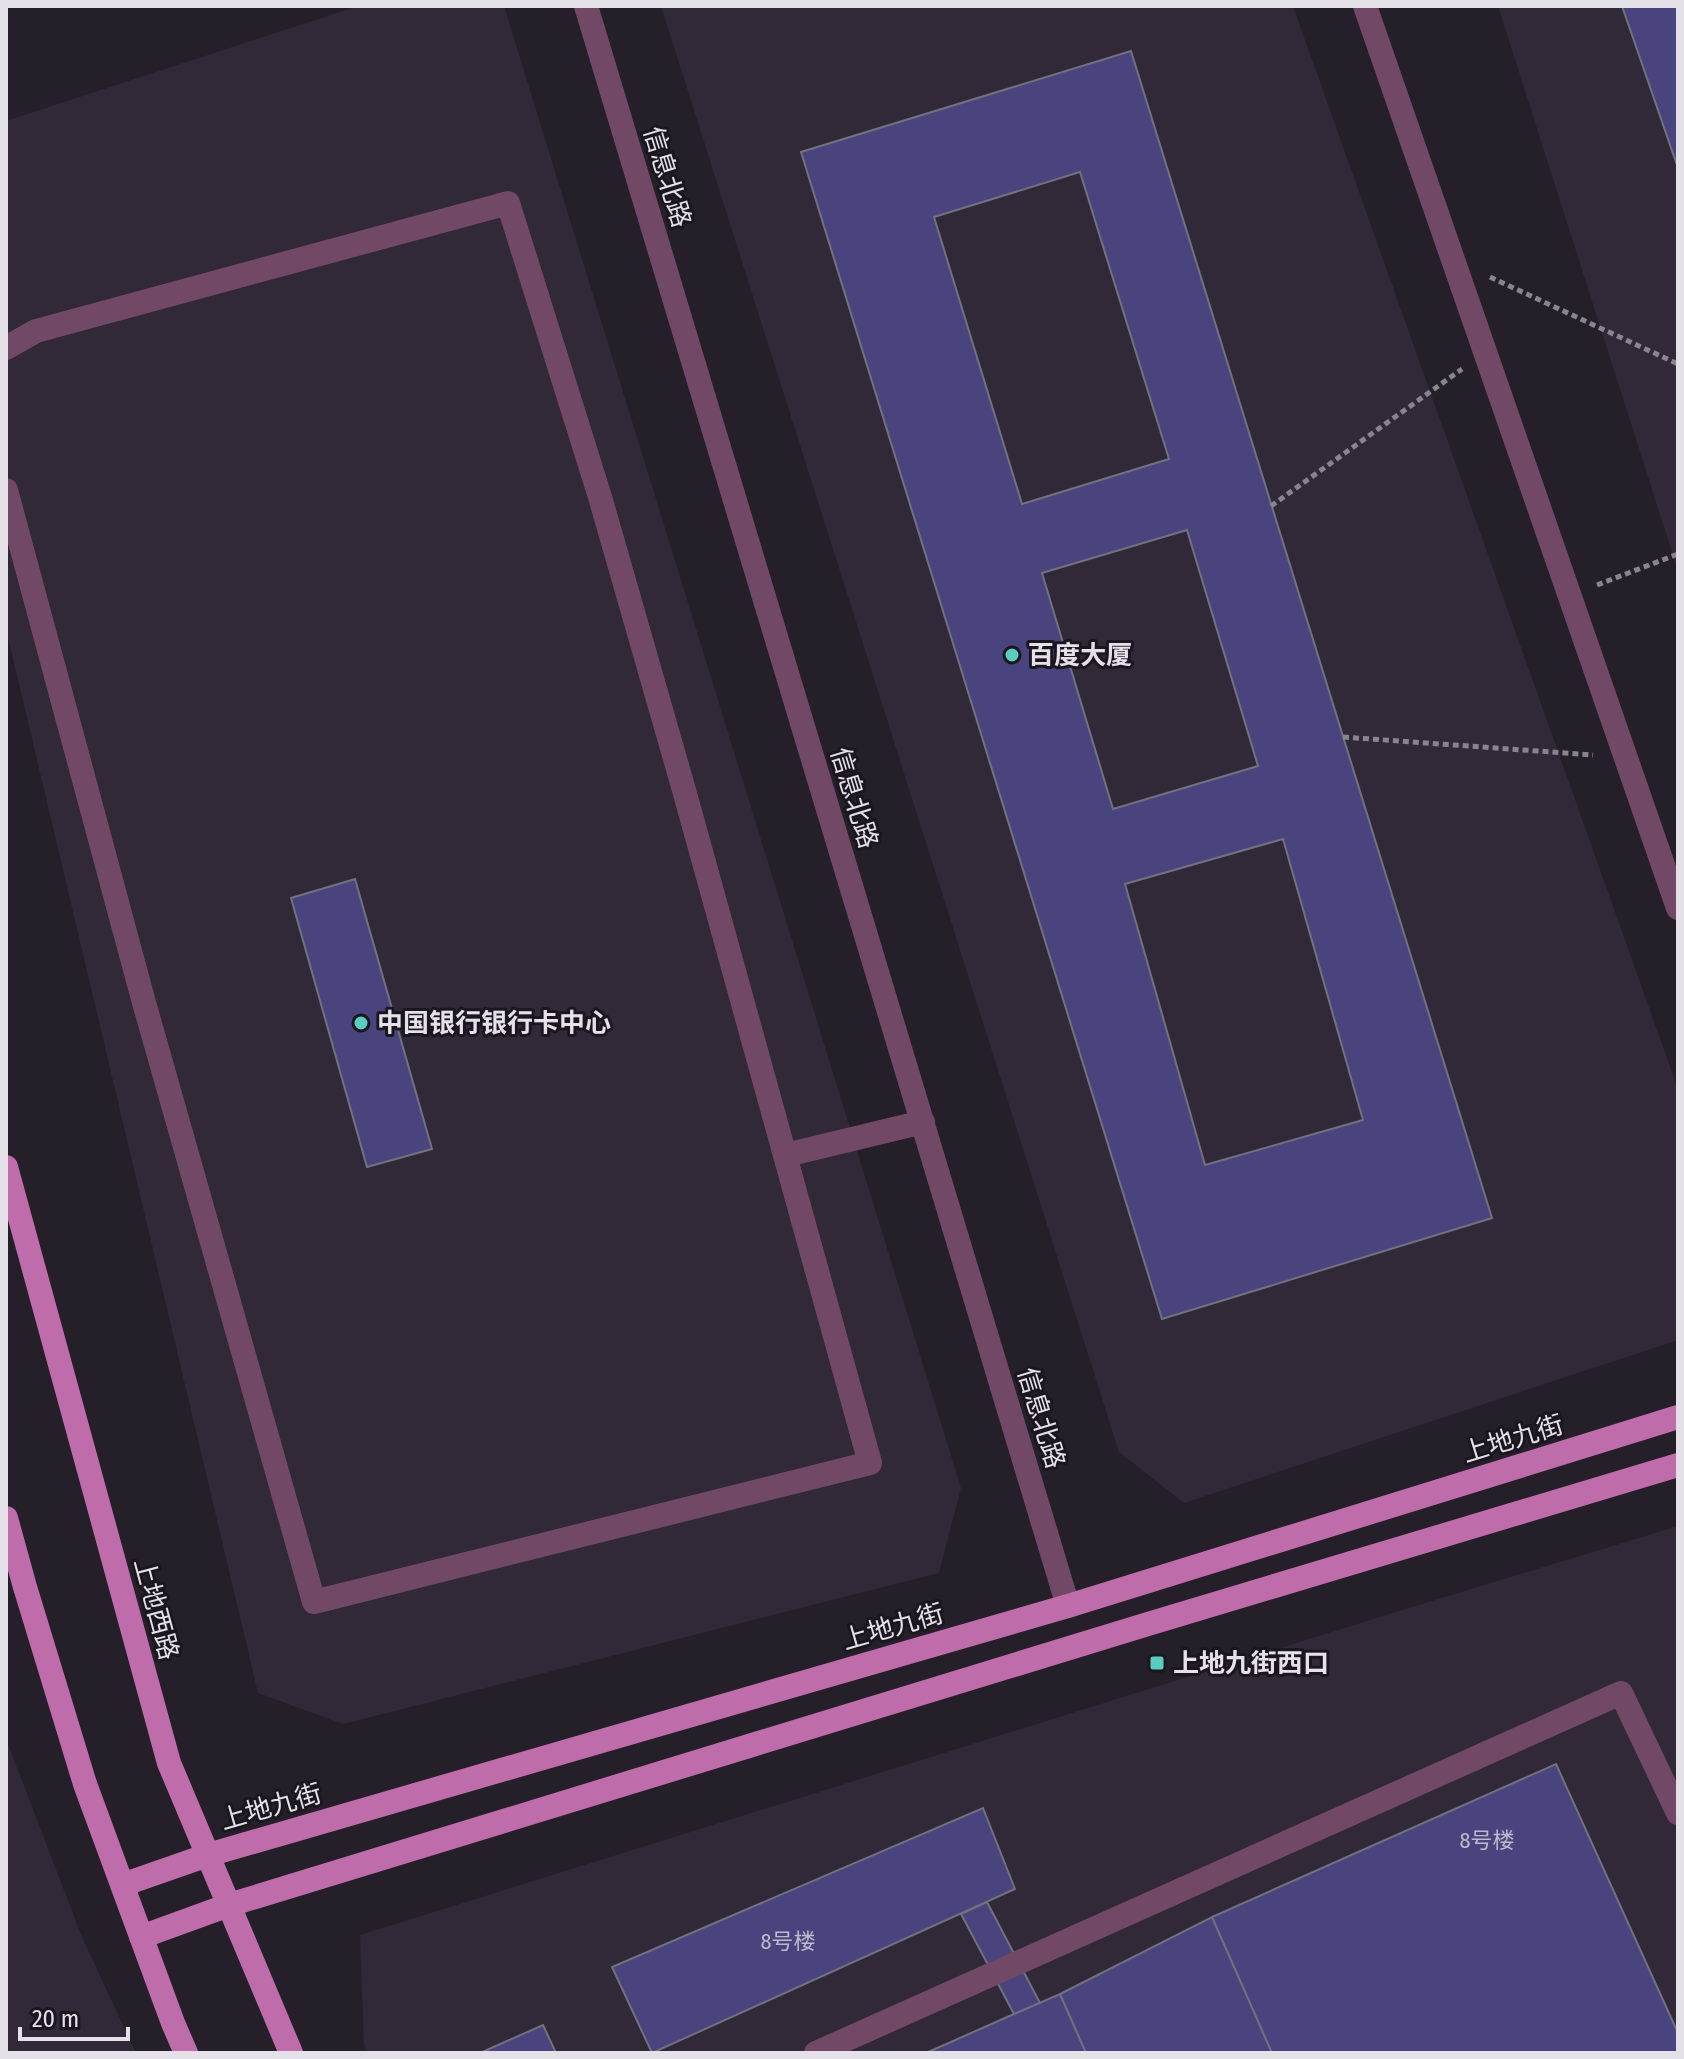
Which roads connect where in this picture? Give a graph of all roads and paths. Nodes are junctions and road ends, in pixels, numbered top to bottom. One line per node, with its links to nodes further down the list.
1 (586, 6): 14 (street, 信息北路)
2 (1365, 6): 3 (street)
3 (1453, 260): 5 (street); 6 (path)
4 (6, 348): 15 (street)
5 (1485, 352): 8 (path); 10 (street)
6 (1678, 364)
7 (6, 490): 15 (street)
8 (1271, 506)
9 (1678, 554): 10 (path)
10 (1570, 595): 12 (street)
11 (1343, 737): 12 (path)
12 (1626, 758): 13 (street)
13 (1678, 908)
14 (923, 1122): 15 (street); 20 (street, 信息北路)
15 (786, 1155)
16 (6, 1167): 23 (main road, 上地西路)
17 (1678, 1417): 20 (main road, 上地九街)
18 (1678, 1465): 25 (main road)
19 (6, 1518): 24 (main road)
20 (1068, 1606): 23 (main road, 上地九街)
21 (1670, 1774): 22 (street); 29 (street)
22 (1678, 1813)
23 (208, 1855): 24 (main road, 上地九街); 25 (main road, 上地西路)
24 (122, 1885): 26 (main road)
25 (229, 1905): 26 (main road); 28 (main road, 上地西路)
26 (141, 1937): 27 (main road)
27 (186, 2053)
28 (291, 2053)
29 (816, 2053)

